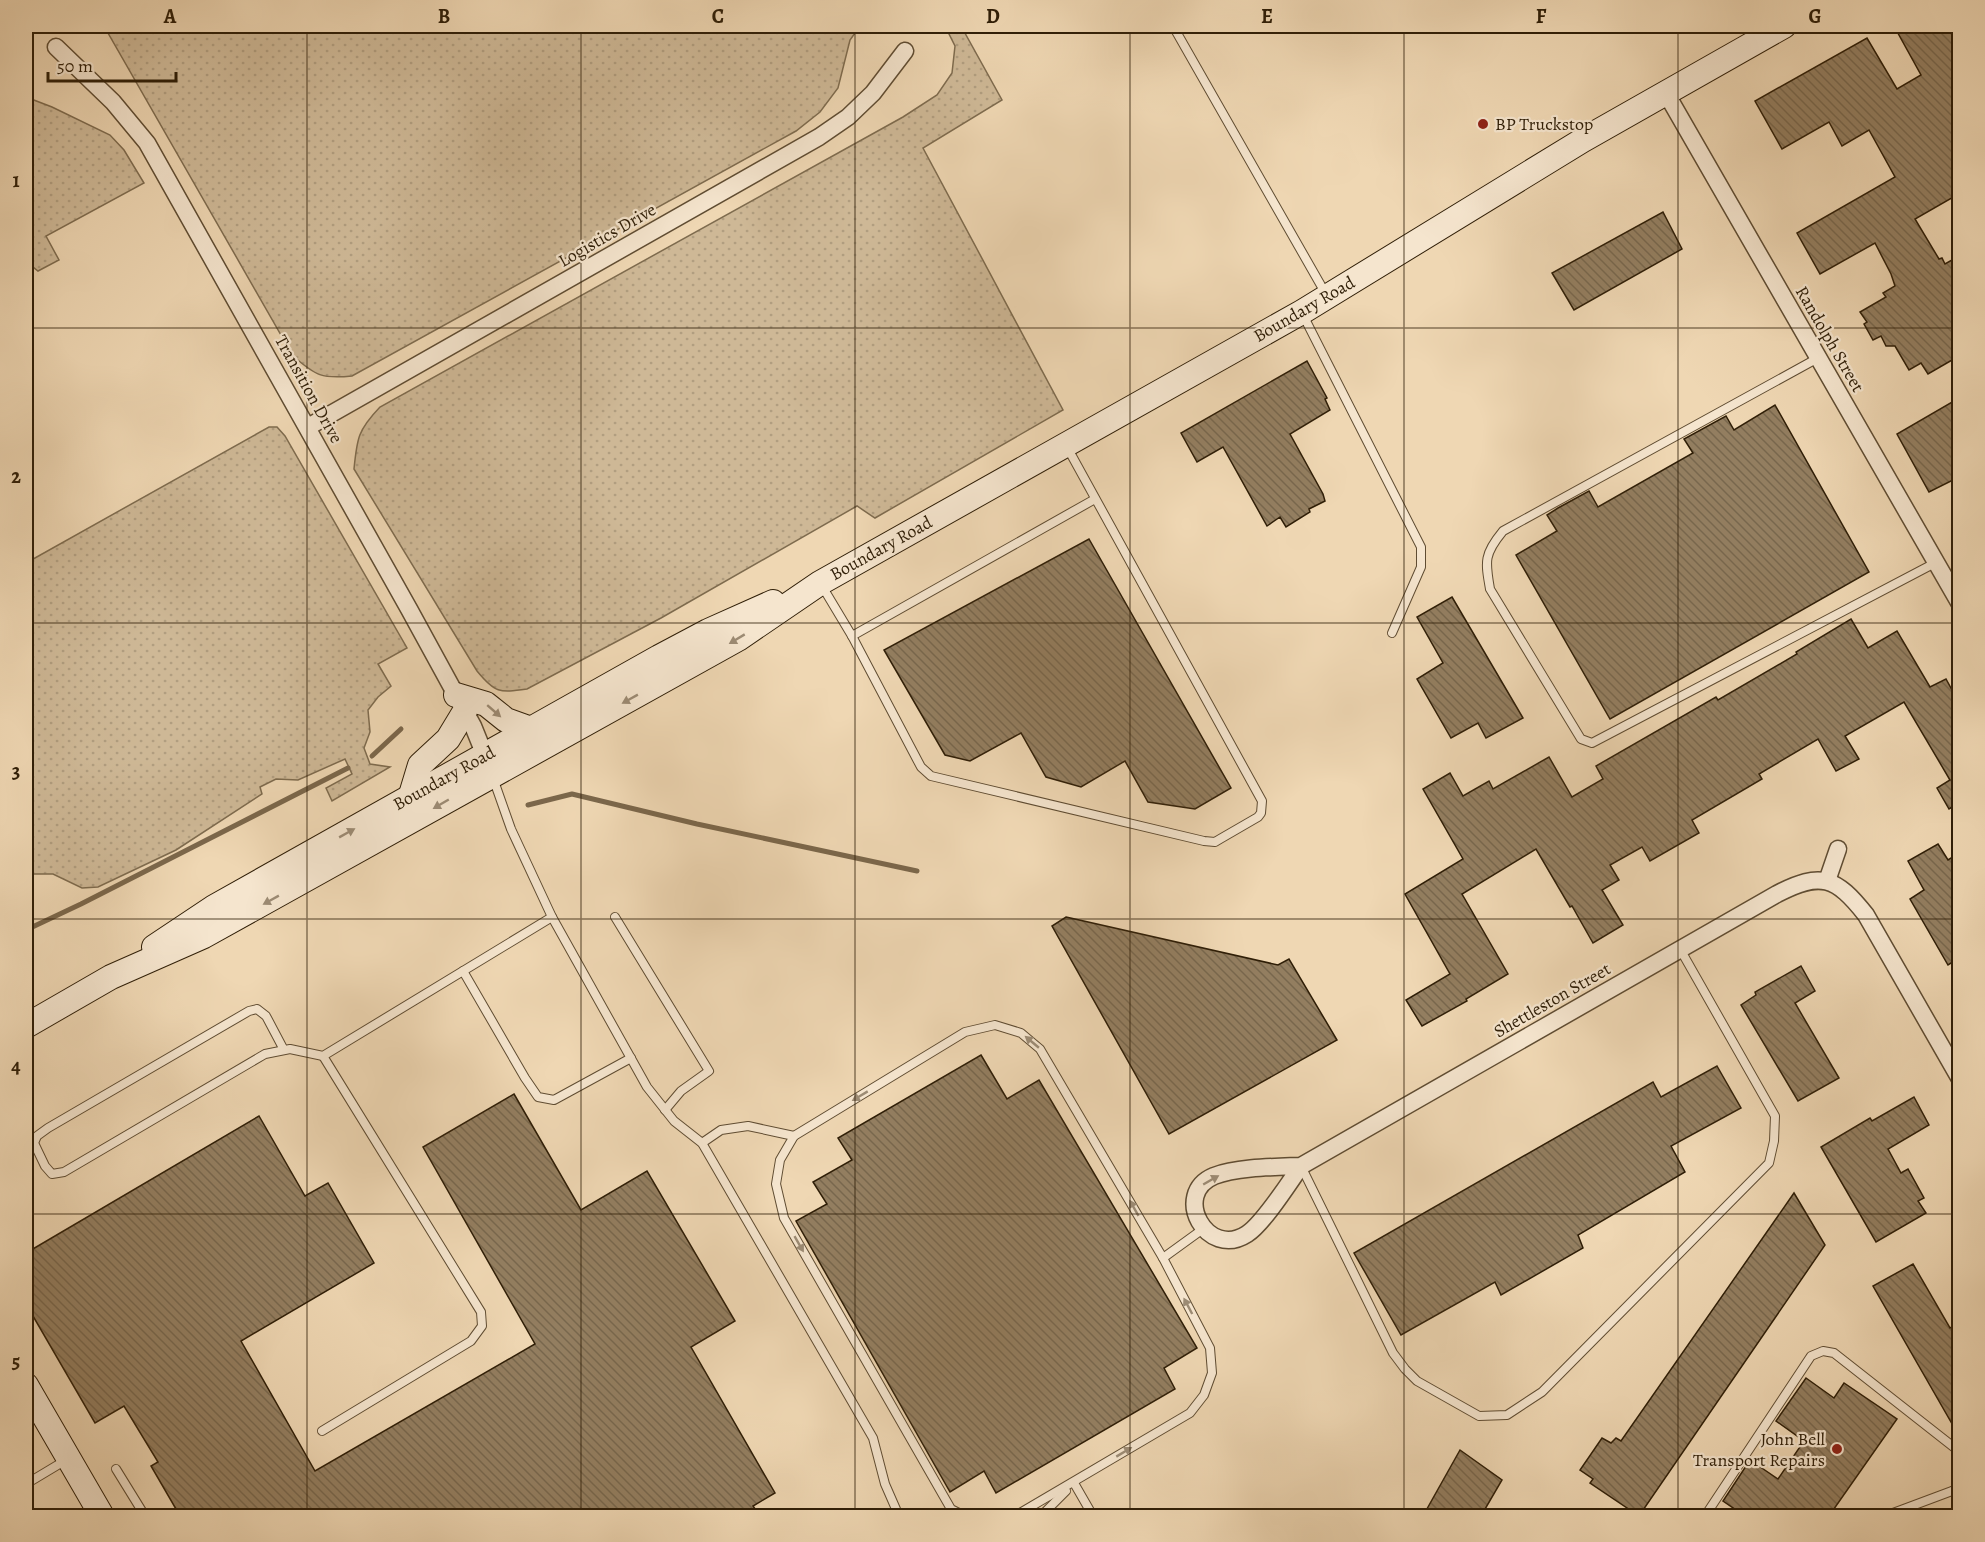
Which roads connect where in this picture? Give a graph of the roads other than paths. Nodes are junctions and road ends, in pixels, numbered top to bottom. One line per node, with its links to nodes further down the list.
1 (1173, 26): 6 (lane)
2 (1784, 26): 5 (main road, Boundary Road)
3 (56, 47): 9 (street, Transition Drive)
4 (905, 51): 9 (street, Logistics Drive)
5 (1666, 93): 6 (main road, Boundary Road); 8 (street, Randolph Street)
6 (1327, 296): 7 (main road, Boundary Road)
7 (1302, 312): 10 (main road, Boundary Road); 15 (lane)
8 (1818, 358): 12 (street, Randolph Street); 12 (lane)
9 (308, 427): 17 (street, Transition Drive)
10 (1066, 444): 11 (lane); 13 (main road, Boundary Road)
11 (1095, 499): 16 (lane); 16 (lane)
12 (1935, 563): 14 (street, Randolph Street)
13 (820, 583): 16 (lane); 18 (main road, Boundary Road); 19 (main road, Boundary Road, one-way to 19)
14 (1959, 604)
15 (1392, 633)
16 (852, 636)
17 (460, 703): 18 (main road, one-way to 18); 19 (street, Transition Drive); 20 (main road)
18 (531, 729): 19 (main road, Boundary Road)
19 (488, 765): 20 (main road, Boundary Road); 23 (lane); 27 (main road, Boundary Road, one-way to 27)
20 (410, 798): 27 (main road, Boundary Road, one-way to 20)
21 (1838, 849): 22 (street)
22 (1827, 881): 25 (street, Shettleston Street); 32 (street)
23 (552, 917): 26 (lane); 31 (lane)
24 (615, 917): 33 (lane)
25 (1680, 949): 36 (street, Shettleston Street); 36 (lane)
26 (463, 971): 30 (lane); 31 (lane)
27 (111, 977): 28 (main road, Boundary Road)
28 (26, 1026)
29 (284, 1050): 29 (lane); 30 (lane)
30 (323, 1056): 40 (lane)
31 (631, 1058): 33 (lane)
32 (1959, 1079)
33 (665, 1110): 35 (lane)
34 (794, 1136): 35 (lane); 38 (lane, one-way to 34); 51 (lane, one-way to 51)
35 (702, 1143): 50 (lane)
36 (1301, 1166): 37 (street, Shettleston Street); 37 (street, Shettleston Street, one-way to 36)
37 (1203, 1229): 38 (lane)
38 (1163, 1258): 44 (lane, one-way to 38)
39 (26, 1385): 42 (main road)
40 (322, 1431)
41 (1959, 1452): 55 (lane)
42 (68, 1459): 45 (lane); 48 (main road)
43 (116, 1469): 49 (lane)
44 (1074, 1483): 52 (lane); 53 (lane); 54 (lane)
45 (26, 1484)
46 (1956, 1489): 47 (lane); 56 (lane)
47 (1959, 1506)
48 (102, 1516)
49 (145, 1516)
50 (899, 1516)
51 (965, 1516)
52 (1015, 1516)
53 (1041, 1516)
54 (1093, 1516)
55 (1705, 1516)
56 (1885, 1516)

